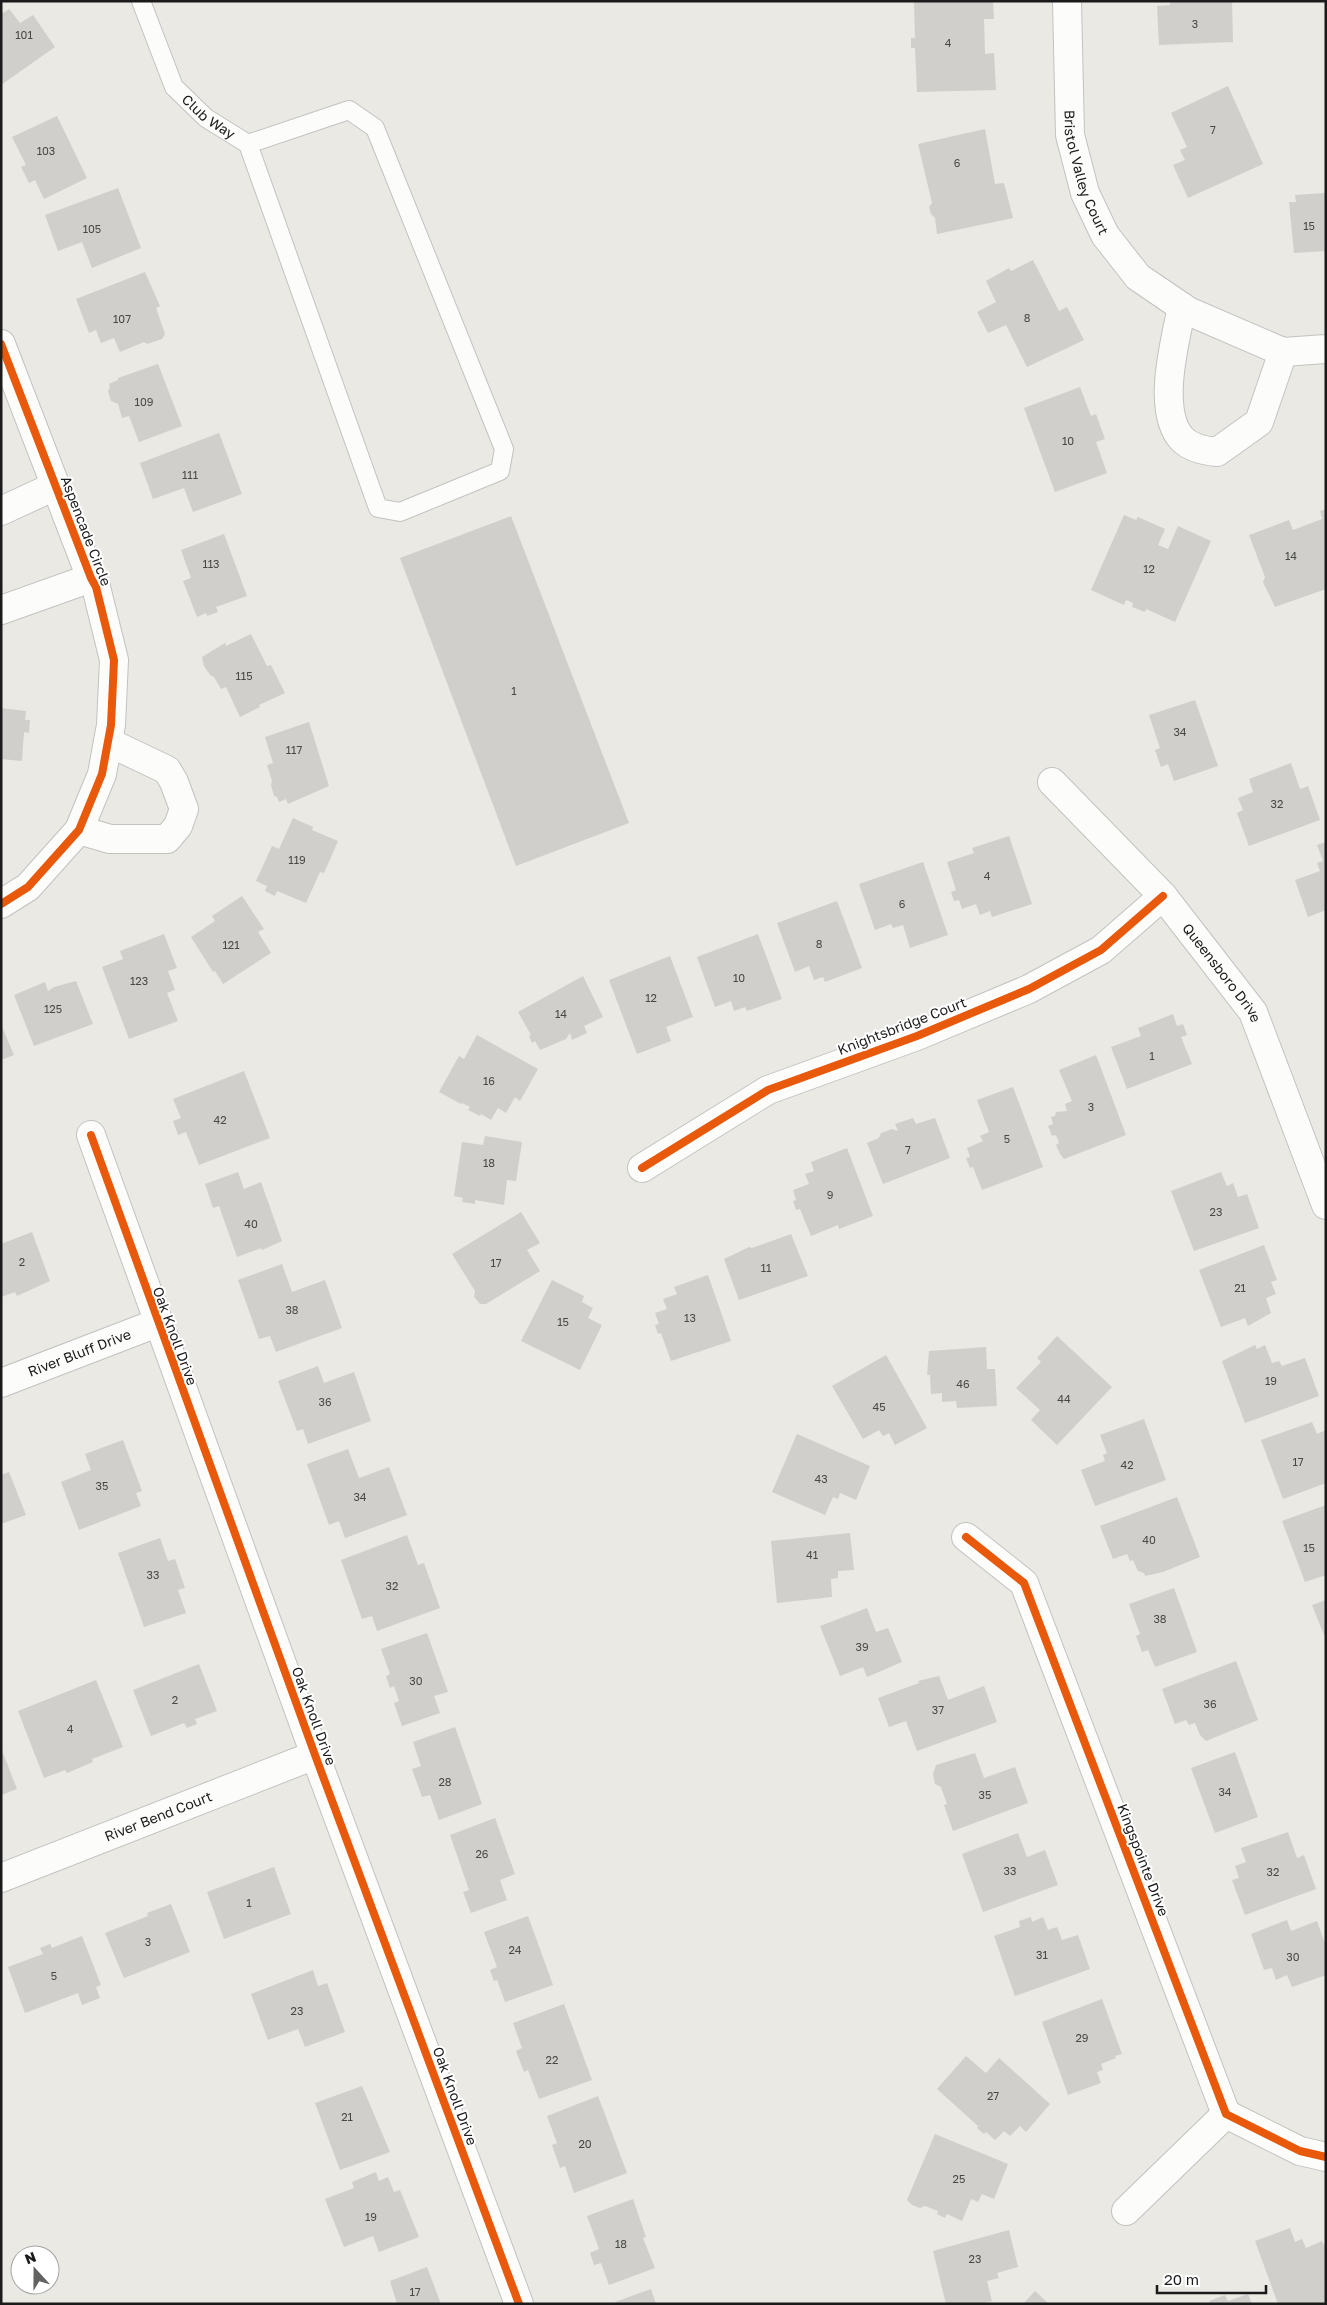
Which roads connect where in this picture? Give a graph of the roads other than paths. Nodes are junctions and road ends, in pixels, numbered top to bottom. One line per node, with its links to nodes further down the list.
1 (141, 1): 3 (lane, Club Way)
2 (1067, 1): 4 (street, Bristol Valley Court)
3 (248, 144): 3 (lane)
4 (1182, 307): 7 (street, Bristol Valley Court); 7 (street)
5 (1, 344): 8 (street, Aspencade Circle)
6 (1326, 349): 7 (street, Bristol Valley Court)
7 (1283, 352)
8 (55, 486): 9 (street, Aspencade Circle); 10 (street, Aspencade Circle)
9 (1, 511)
10 (91, 578): 11 (street, Aspencade Circle); 12 (street, Aspencade Circle)
11 (1, 610)
12 (108, 742): 14 (street, Aspencade Circle); 14 (street)
13 (1052, 782): 15 (street, Queensboro Drive)
14 (79, 830): 16 (street, Aspencade Circle)
15 (1163, 896): 18 (street, Knightsbridge Court); 19 (street, Queensboro Drive)
16 (1, 904)
17 (91, 1135): 20 (street, Oak Knoll Drive)
18 (642, 1168)
19 (1326, 1205)
20 (157, 1323): 21 (street, River Bluff Drive); 23 (street, Oak Knoll Drive)
21 (1, 1383)
22 (966, 1537): 25 (street, Kingspointe Drive)
23 (315, 1755): 24 (street, River Bend Court); 28 (street, Oak Knoll Drive)
24 (1, 1878)
25 (1226, 2114): 26 (street); 27 (street)
26 (1326, 2157)
27 (1126, 2211)
28 (519, 2304)

